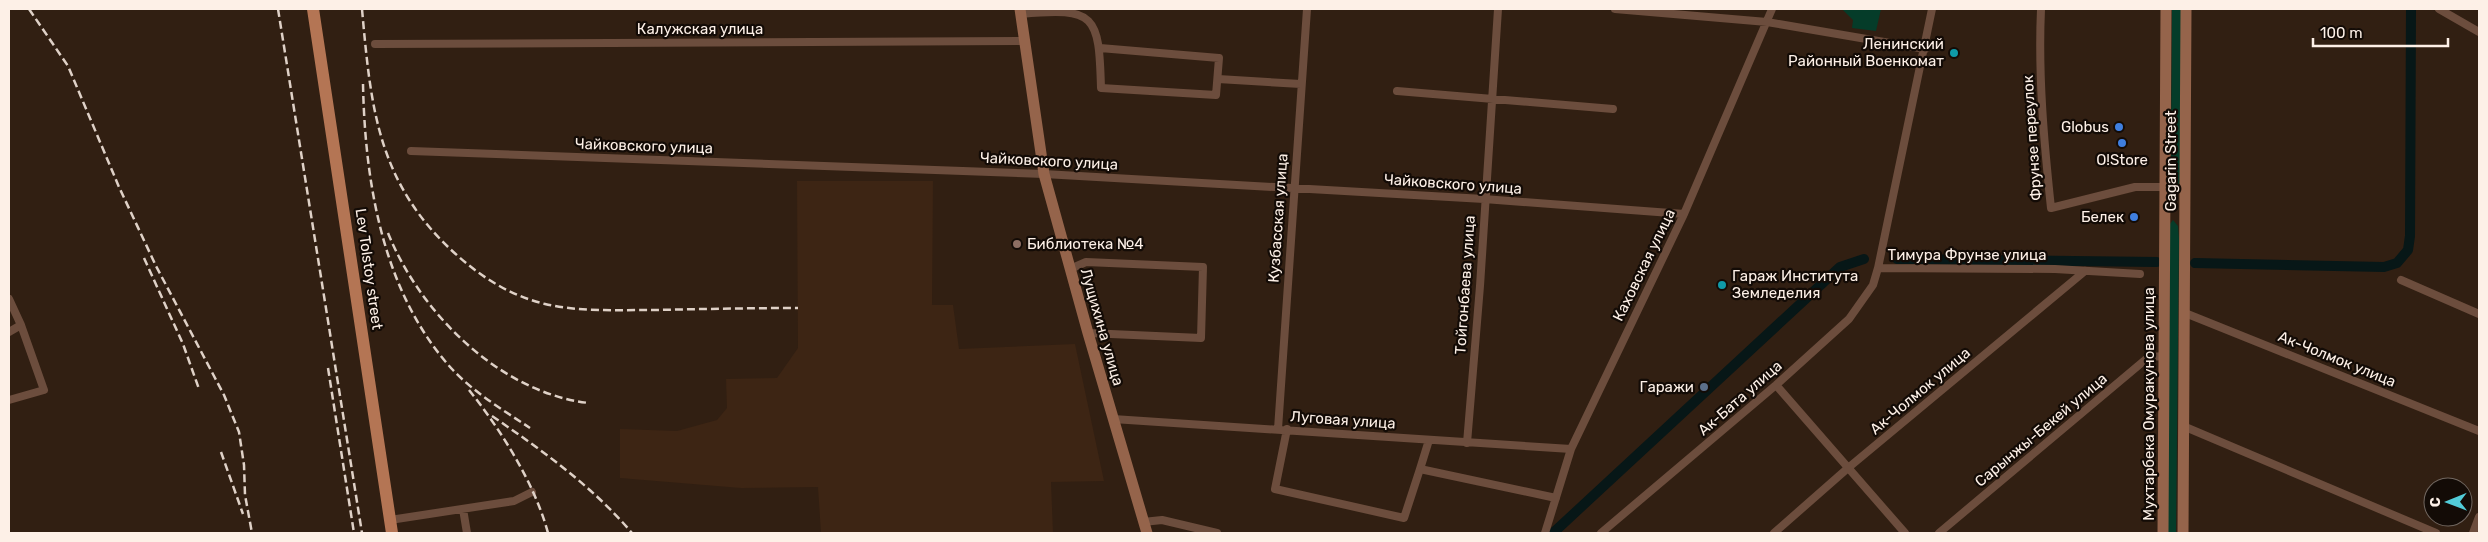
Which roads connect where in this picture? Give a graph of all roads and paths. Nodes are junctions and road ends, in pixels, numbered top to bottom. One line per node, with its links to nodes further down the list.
1 (313, 9): 58 (main road, Lev Tolstoy street)
2 (1307, 9): 19 (street, Кузбасская улица)
3 (1498, 9): 21 (street, Тойгонбаева улица)
4 (1615, 9): 12 (street)
5 (1772, 9): 12 (street, Каховская улица)
6 (1932, 9): 17 (street, Тимура Фрунзе улица)
7 (2041, 9): 25 (street, Фрунзе переулок)
8 (2166, 9): 25 (main road, Gagarin Street)
9 (2186, 9): 36 (main road, Gagarin Street)
10 (2439, 9): 13 (street)
11 (1020, 11): 14 (main road, Лущихина улица); 16 (street)
12 (1767, 22): 17 (street); 28 (street, Каховская улица)
13 (2479, 32)
14 (1025, 41): 15 (street, Калужская улица); 24 (main road, Лущихина улица)
15 (375, 44)
16 (1100, 48): 18 (street); 18 (street)
17 (1925, 49): 29 (street, Тимура Фрунзе улица)
18 (1218, 79): 19 (street)
19 (1301, 84): 26 (street, Кузбасская улица)
20 (1397, 91): 21 (street)
21 (1491, 98): 22 (street); 27 (street, Тойгонбаева улица)
22 (1613, 109)
23 (411, 151): 24 (street, Чайковского улица)
24 (1044, 174): 26 (street, Чайковского улица); 30 (main road, Лущихина улица)
25 (2165, 187): 33 (main road, Gagarin Street)
26 (1293, 188): 27 (street, Чайковского улица); 46 (street, Кузбасская улица)
27 (1484, 199): 28 (street, Чайковского улица); 50 (street, Тойгонбаева улица)
28 (1684, 214): 51 (street, Каховская улица)
29 (1878, 268): 31 (street, Тимура Фрунзе улица); 42 (street, Ак-Бата улица)
30 (1070, 269): 40 (main road, Лущихина улица); 40 (street)
31 (2085, 271): 32 (street, Тимура Фрунзе улица); 52 (street, Ак-Чолмок улица)
32 (2140, 274)
33 (2164, 274): 41 (main road, Мухтарбека Омуракунова улица)
34 (2401, 280): 37 (street)
35 (9, 298): 38 (street)
36 (2185, 313): 45 (main road); 48 (street, Ак-Чолмок улица)
37 (2479, 314)
38 (21, 325): 39 (street); 43 (street)
39 (9, 332)
40 (1088, 333): 44 (main road, Лущихина улица)
41 (2164, 356): 68 (street, Сарынжы-Бекей улица); 69 (main road, Мухтарбека Омуракунова улица)
42 (1776, 385): 52 (street); 65 (street, Ак-Бата улица)
43 (9, 400)
44 (1113, 419): 46 (street, Луговая улица); 59 (main road, Лущихина улица)
45 (2183, 426): 70 (main road); 71 (street)
46 (1278, 429): 47 (street, Луговая улица)
47 (1287, 429): 49 (street, Луговая улица); 53 (street)
48 (2479, 431)
49 (1429, 440): 50 (street, Луговая улица); 53 (street)
50 (1467, 443): 51 (street, Луговая улица)
51 (1571, 449): 55 (street, Каховская улица)
52 (1848, 468): 66 (street, Ак-Чолмок улица); 67 (street)
53 (1420, 469): 55 (street)
54 (532, 492): 56 (street)
55 (1556, 498): 64 (street, Каховская улица)
56 (462, 509): 58 (street); 61 (street)
57 (2479, 517): 72 (street)
58 (390, 520): 60 (main road, Lev Tolstoy street)
59 (1143, 522): 62 (main road, Лущихина улица); 63 (street)
60 (392, 533)
61 (467, 533)
62 (1147, 533)
63 (1217, 533)
64 (1545, 533)
65 (1601, 533)
66 (1774, 533)
67 (1905, 533)
68 (1939, 533)
69 (2163, 533)
70 (2183, 533)
71 (2436, 533)
72 (2473, 533)

